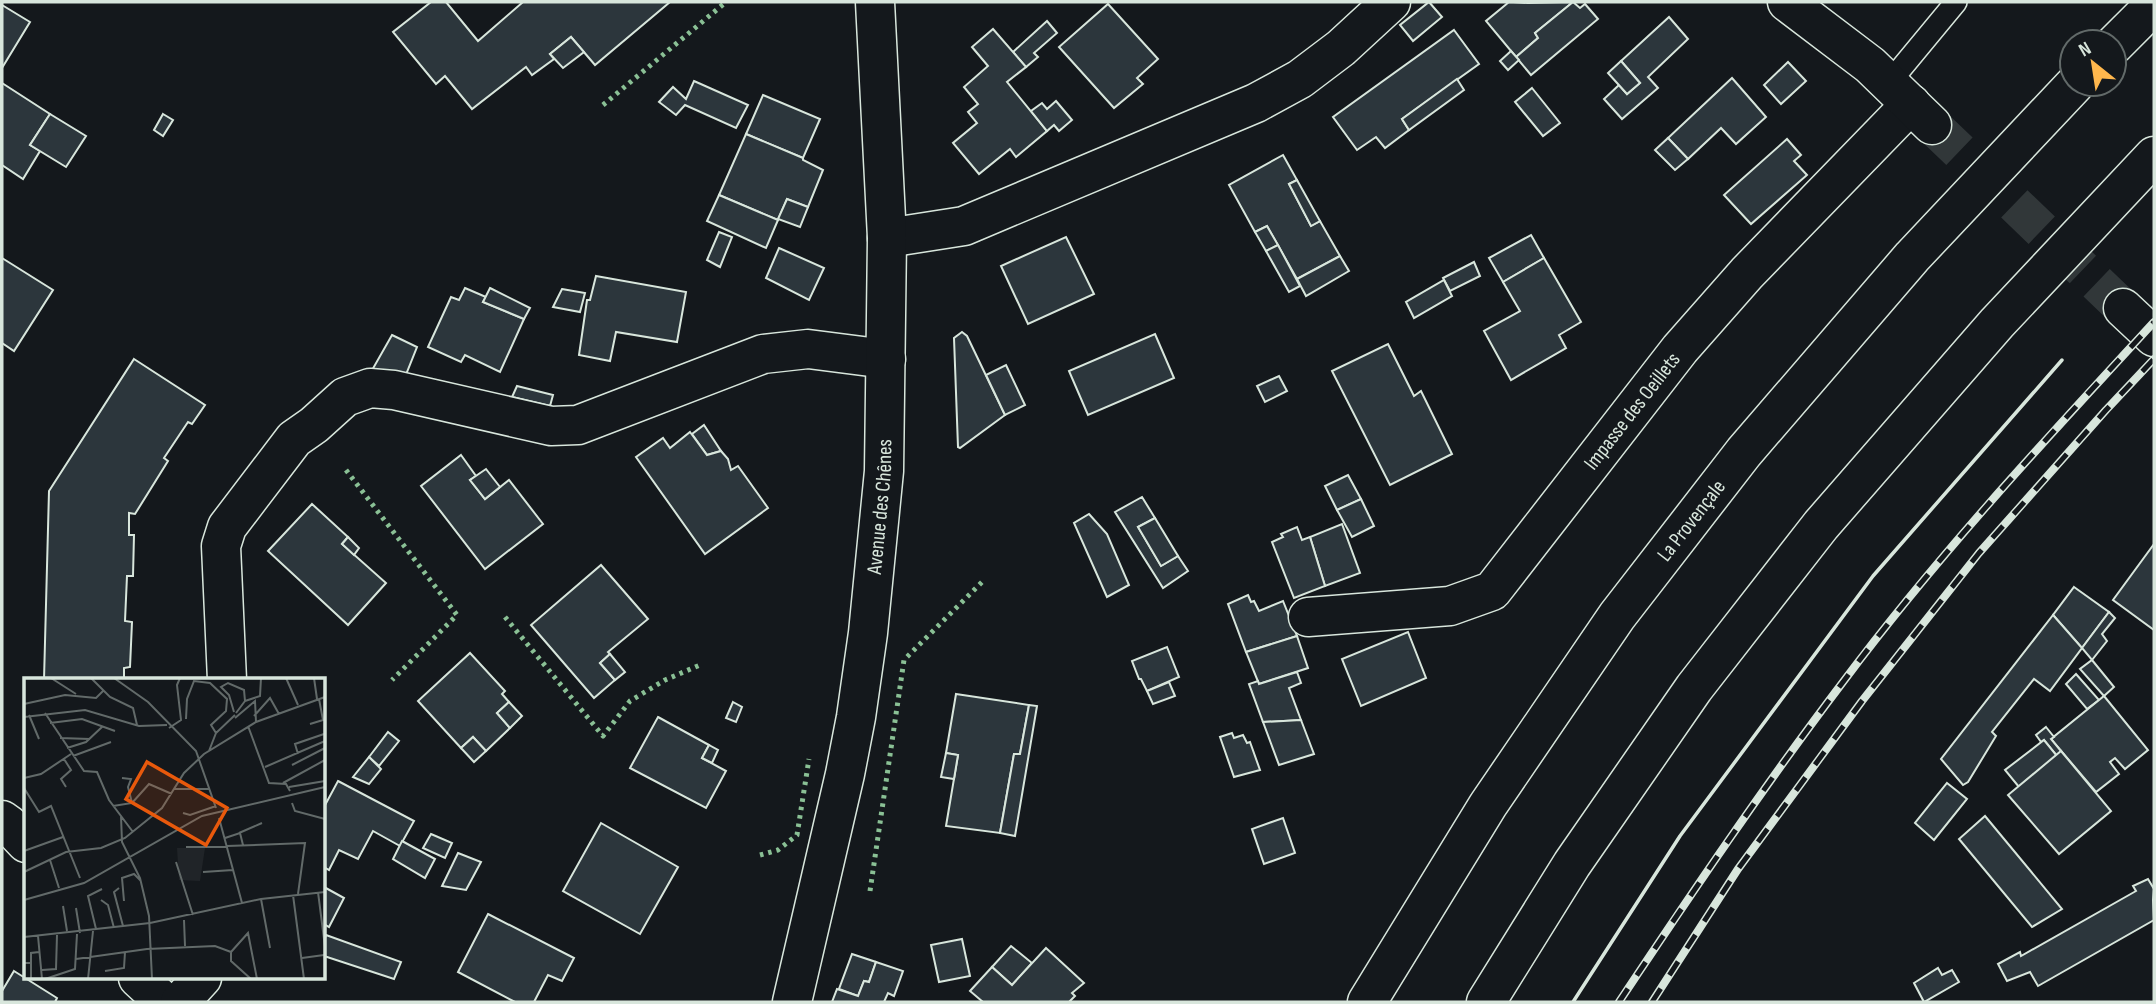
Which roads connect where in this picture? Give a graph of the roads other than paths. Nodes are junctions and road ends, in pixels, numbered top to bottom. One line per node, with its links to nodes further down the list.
1 (875, 2): 10 (main road, Avenue des Chênes)
2 (1391, 2): 10 (main road)
3 (1787, 2): 8 (main road)
4 (1956, 2): 8 (lane)
5 (2154, 5): 6 (main road)
6 (2128, 31)
7 (2062, 98): 23 (main road, La Provençale)
8 (1911, 104): 14 (main road, Impasse des Oeillets)
9 (2154, 156): 24 (main road)
10 (887, 238): 13 (main road, Avenue des Chênes)
11 (2123, 308): 12 (main road)
12 (2154, 337)
13 (886, 359): 15 (main road); 22 (main road, Avenue des Chênes)
14 (1308, 617)
15 (227, 678)
16 (2, 820): 17 (main road)
17 (24, 841)
18 (139, 979): 20 (main road)
19 (201, 979): 21 (main road)
20 (164, 1002)
21 (180, 1002)
22 (792, 1002)
23 (1367, 1002)
24 (1486, 1002)

